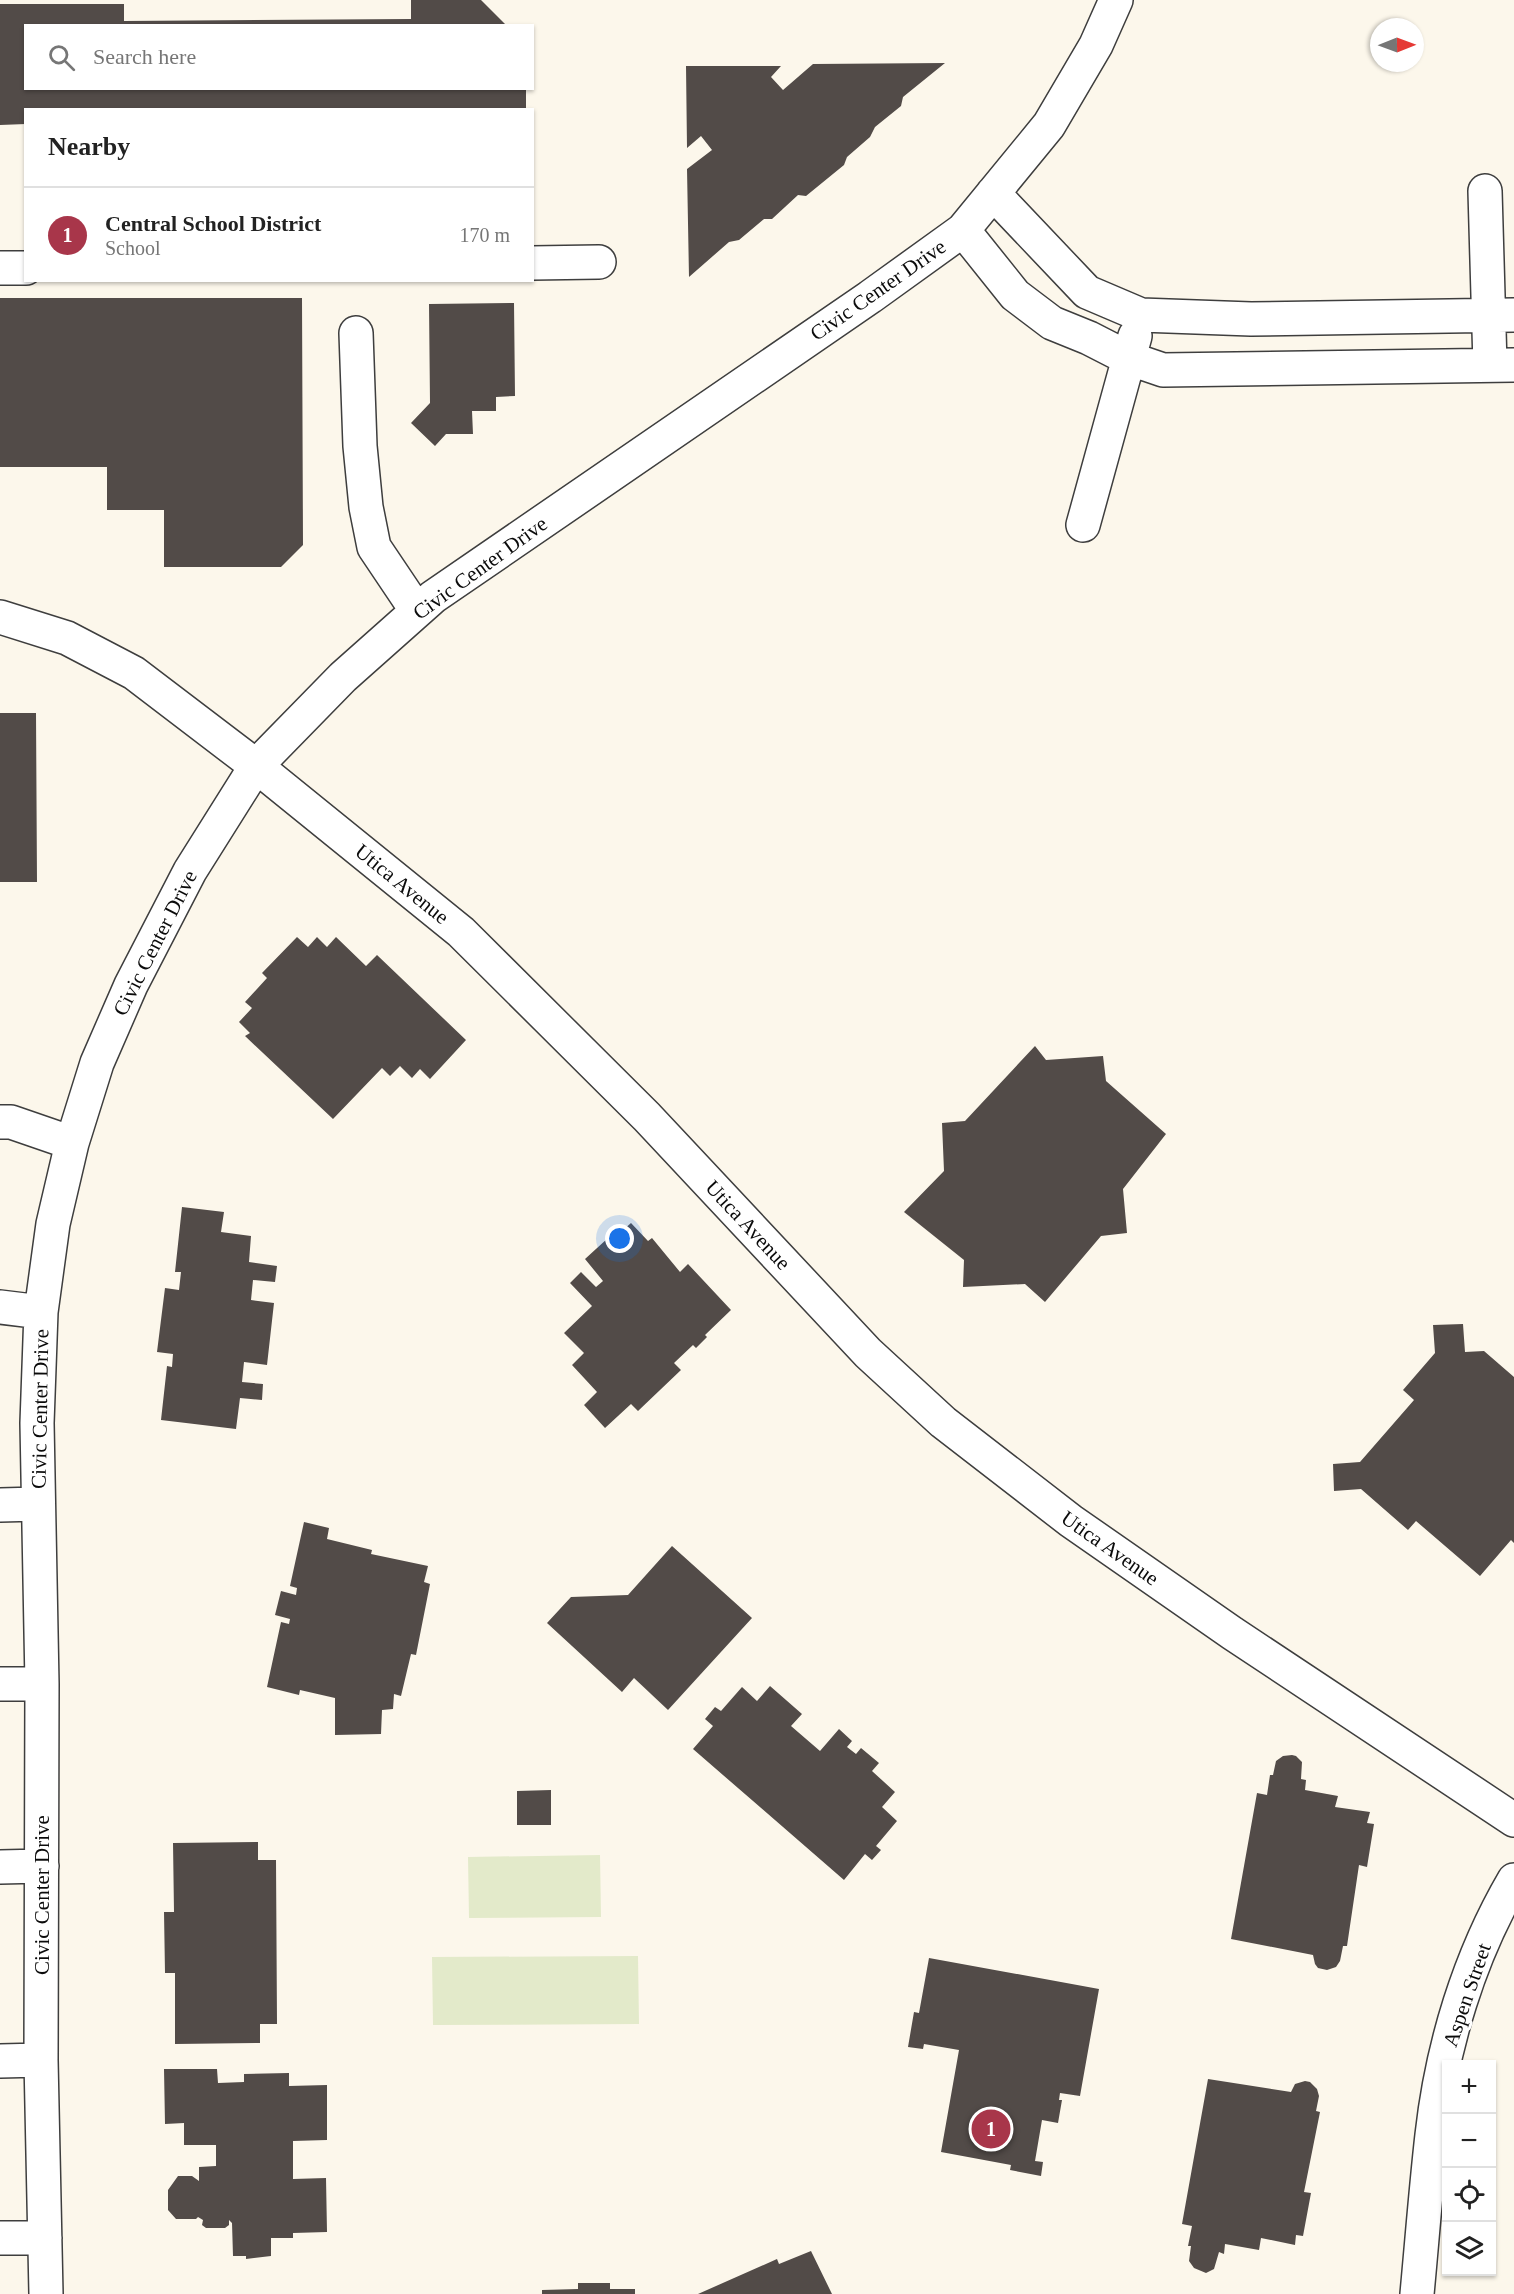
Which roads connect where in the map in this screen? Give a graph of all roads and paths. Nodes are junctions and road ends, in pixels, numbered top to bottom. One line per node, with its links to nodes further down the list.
1 (1116, 0): 3 (street, Civic Center Drive)
2 (1485, 190): 10 (street)
3 (993, 193): 4 (street, Civic Center Drive); 9 (street)
4 (963, 230): 13 (street); 17 (street, Civic Center Drive)
5 (599, 262): 6 (street)
6 (534, 263)
7 (0, 268): 8 (street)
8 (24, 268)
9 (1141, 315): 11 (street); 13 (street)
10 (1501, 316): 11 (street); 14 (street)
11 (1349, 318): 15 (street)
12 (356, 333): 17 (street)
13 (1128, 358): 15 (street); 16 (street)
14 (1502, 365): 15 (street)
15 (1350, 367)
16 (1083, 525)
17 (417, 611): 19 (street, Civic Center Drive)
18 (0, 617): 19 (street, Utica Avenue)
19 (256, 766): 21 (street, Civic Center Drive); 28 (street, Utica Avenue)
20 (0, 1122): 21 (street)
21 (72, 1143): 23 (street, Civic Center Drive)
22 (0, 1307): 23 (street)
23 (41, 1312): 25 (street, Civic Center Drive)
24 (0, 1504): 25 (street)
25 (38, 1504): 27 (street, Civic Center Drive)
26 (0, 1684): 27 (street)
27 (42, 1684): 29 (street, Civic Center Drive)
28 (1514, 1820)
29 (42, 1866): 30 (street); 32 (street, Civic Center Drive)
30 (0, 1867)
31 (1514, 1880): 37 (street, Aspen Street)
32 (41, 2060): 33 (street); 35 (street, Civic Center Drive)
33 (0, 2061)
34 (0, 2238): 35 (street)
35 (45, 2238): 36 (street, Civic Center Drive)
36 (46, 2294)
37 (1417, 2294)

